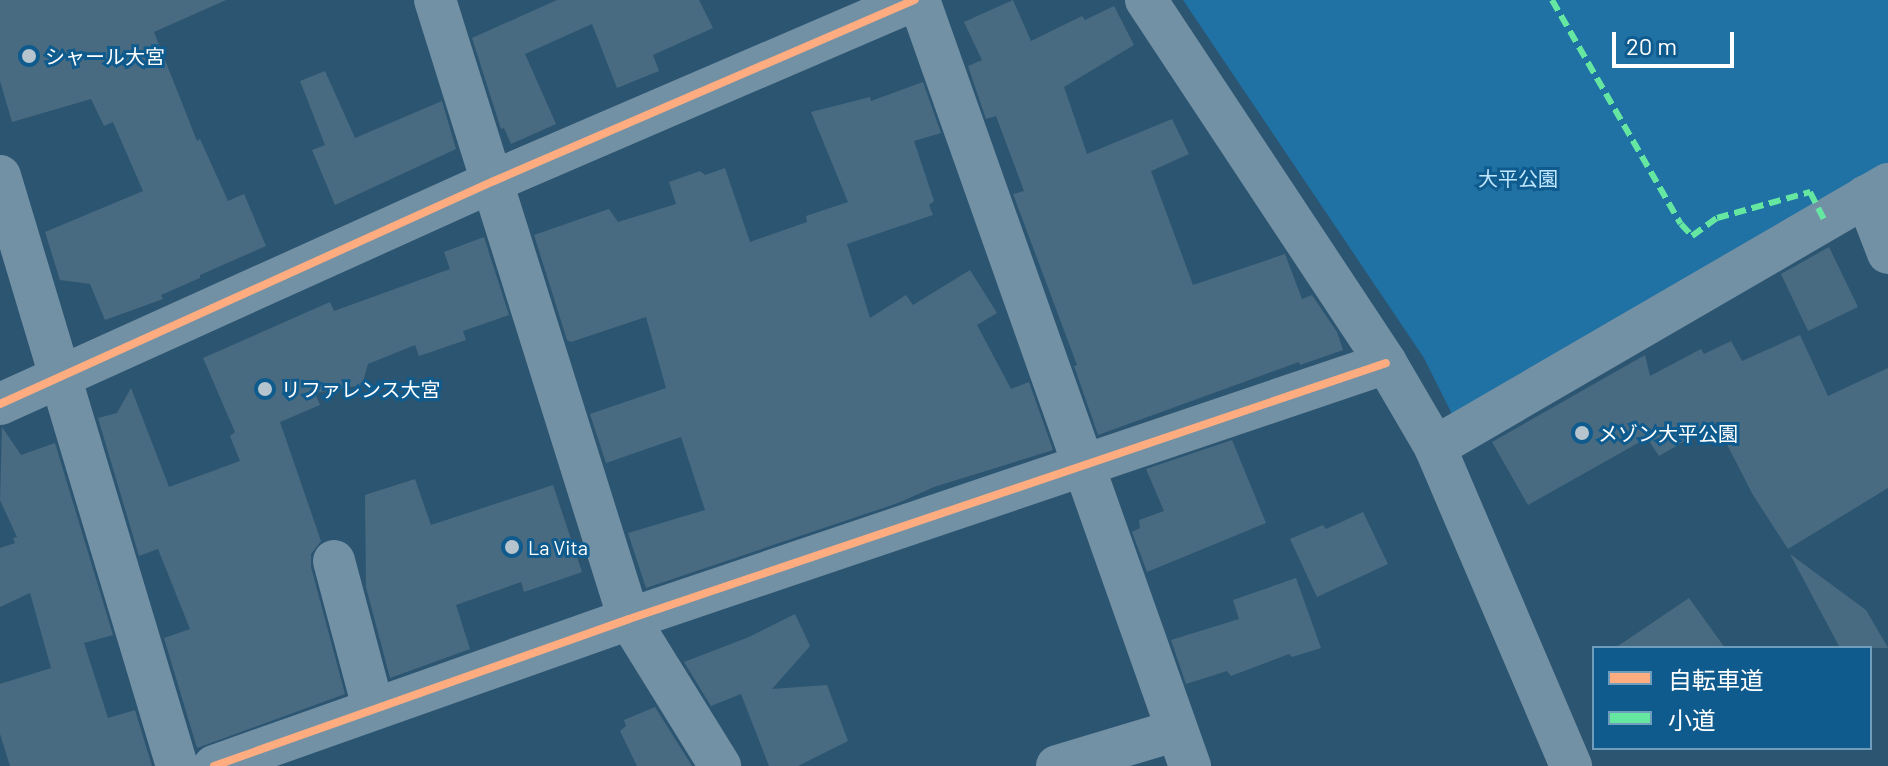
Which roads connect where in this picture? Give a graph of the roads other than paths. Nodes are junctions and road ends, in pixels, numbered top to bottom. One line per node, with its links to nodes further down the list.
1 (435, 0): 5 (street)
2 (917, 0): 5 (street); 12 (street)
3 (1146, 0): 8 (street)
4 (0, 176): 9 (street)
5 (494, 181): 9 (street); 14 (street)
6 (1877, 190): 7 (street); 11 (street)
7 (1888, 253)
8 (1386, 363): 11 (street); 12 (street)
9 (61, 377): 10 (street); 17 (street)
10 (0, 404)
11 (1435, 447): 21 (street)
12 (1084, 465): 14 (street); 16 (street)
13 (334, 561): 15 (street)
14 (629, 619): 15 (street); 19 (street)
15 (373, 708): 18 (street)
16 (1184, 748): 20 (street)
17 (177, 766)
18 (214, 766)
19 (720, 766)
20 (1057, 766)
21 (1571, 766)

